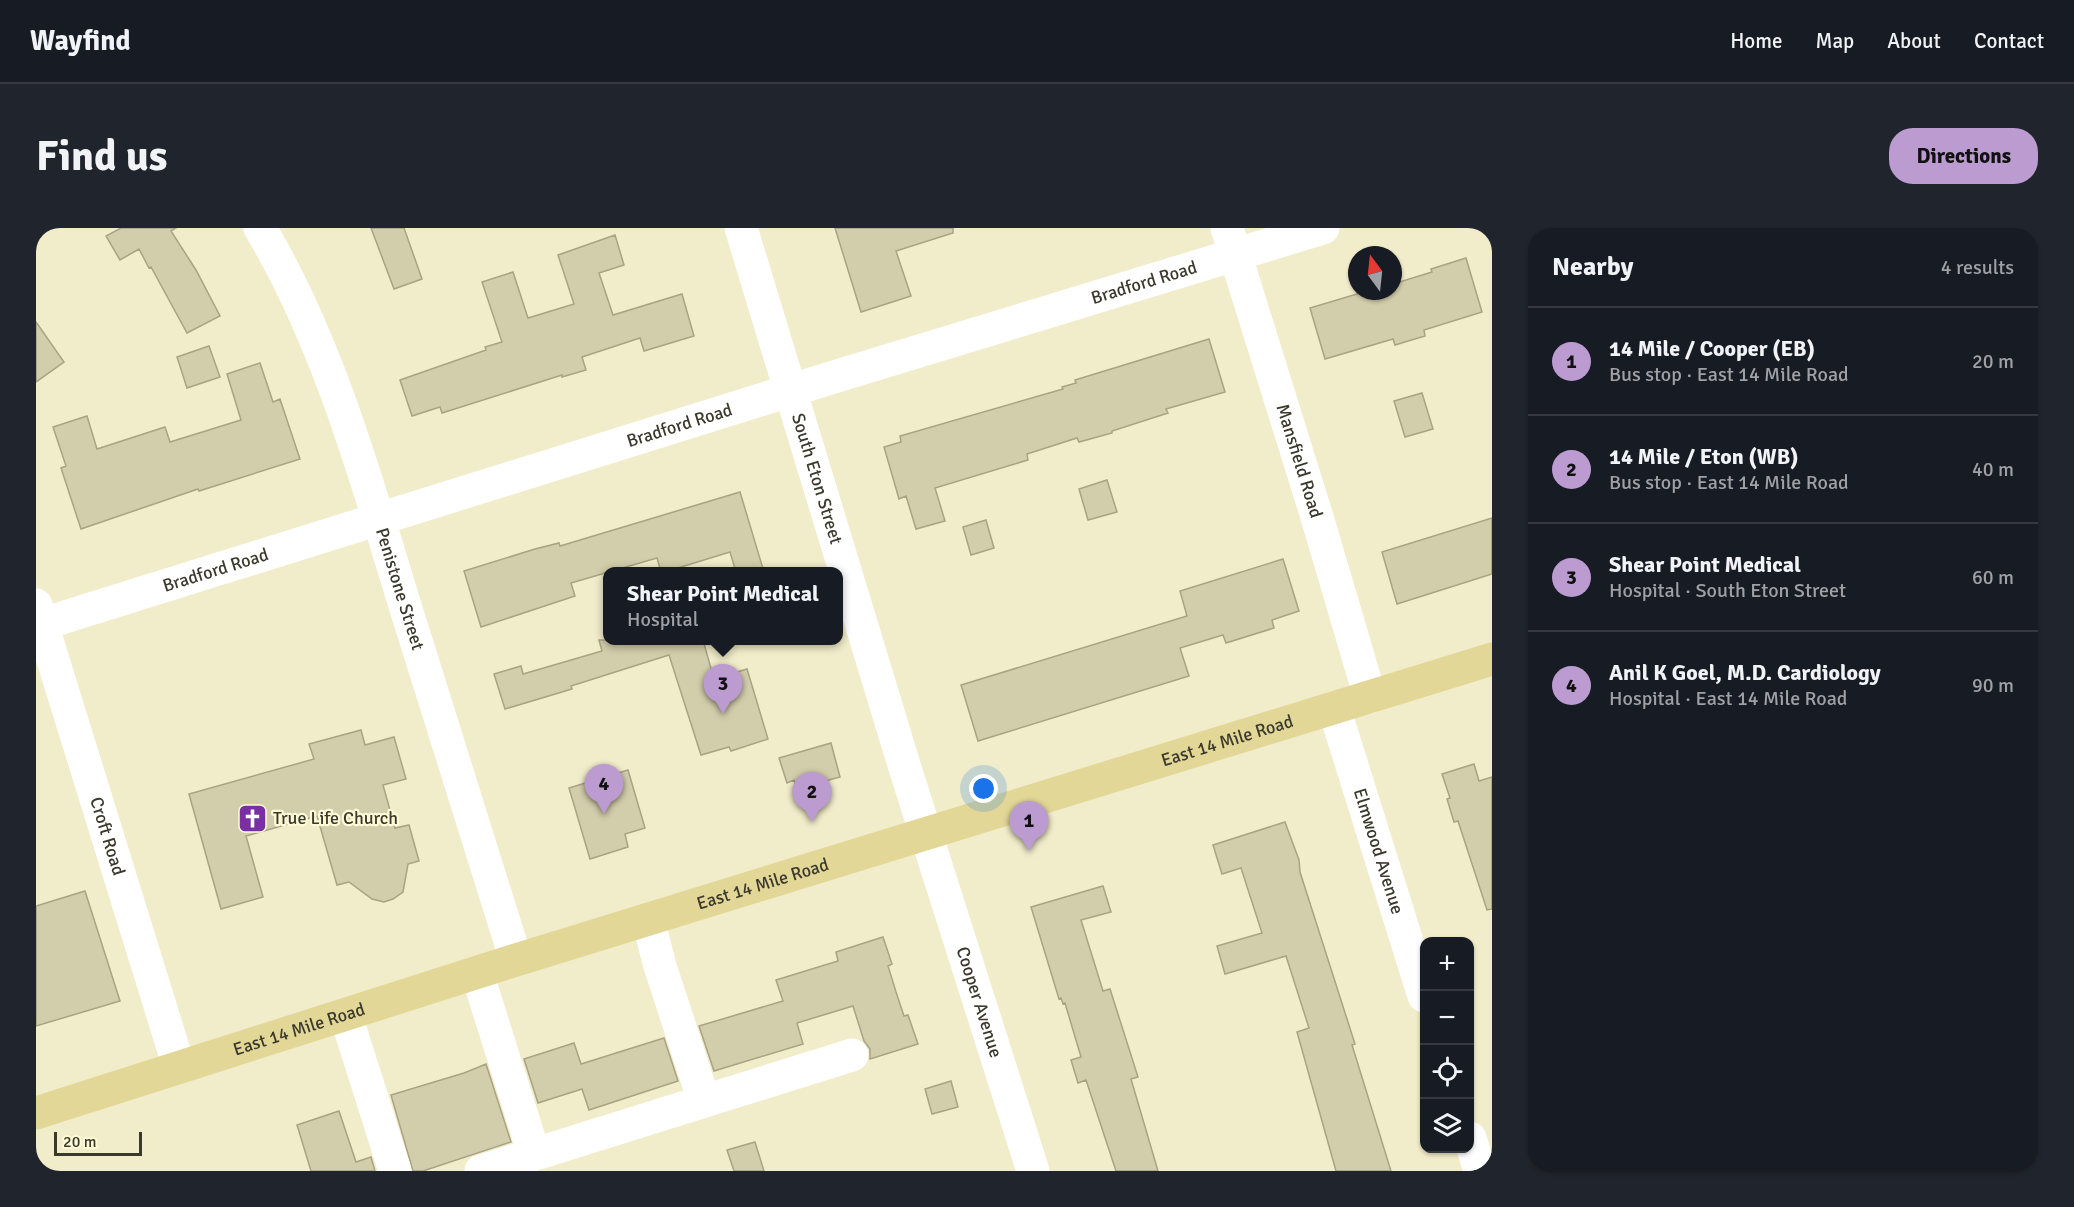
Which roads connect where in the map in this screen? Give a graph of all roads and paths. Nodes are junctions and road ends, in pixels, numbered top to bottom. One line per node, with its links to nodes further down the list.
1 (260, 228): 6 (street, Penistone Street)
2 (741, 228): 5 (street, South Eton Street)
3 (1323, 228): 4 (street, Bradford Road)
4 (1231, 241): 5 (street, Bradford Road); 9 (street, Mansfield Road)
5 (790, 392): 6 (street, Bradford Road); 11 (street, South Eton Street)
6 (378, 518): 7 (street, Bradford Road); 13 (street, Penistone Street)
7 (38, 618): 18 (street, Croft Road)
8 (1492, 659): 9 (main road, East 14 Mile Road)
9 (1370, 697): 10 (main road, East 14 Mile Road)
10 (1334, 708): 11 (main road, East 14 Mile Road); 15 (street, Elmwood Avenue)
11 (926, 833): 12 (main road, East 14 Mile Road); 25 (street, Cooper Avenue)
12 (648, 920): 13 (main road, East 14 Mile Road); 19 (street)
13 (516, 960): 14 (main road, East 14 Mile Road)
14 (477, 973): 16 (main road, East 14 Mile Road); 22 (street)
15 (1423, 991)
16 (346, 1016): 18 (main road, East 14 Mile Road); 23 (street)
17 (852, 1055): 19 (street)
18 (179, 1067): 20 (main road, East 14 Mile Road)
19 (704, 1101): 22 (street)
20 (36, 1113)
21 (1474, 1151): 26 (street)
22 (534, 1154): 24 (street)
23 (395, 1171)
24 (481, 1171)
25 (1033, 1171)
26 (1480, 1171)

